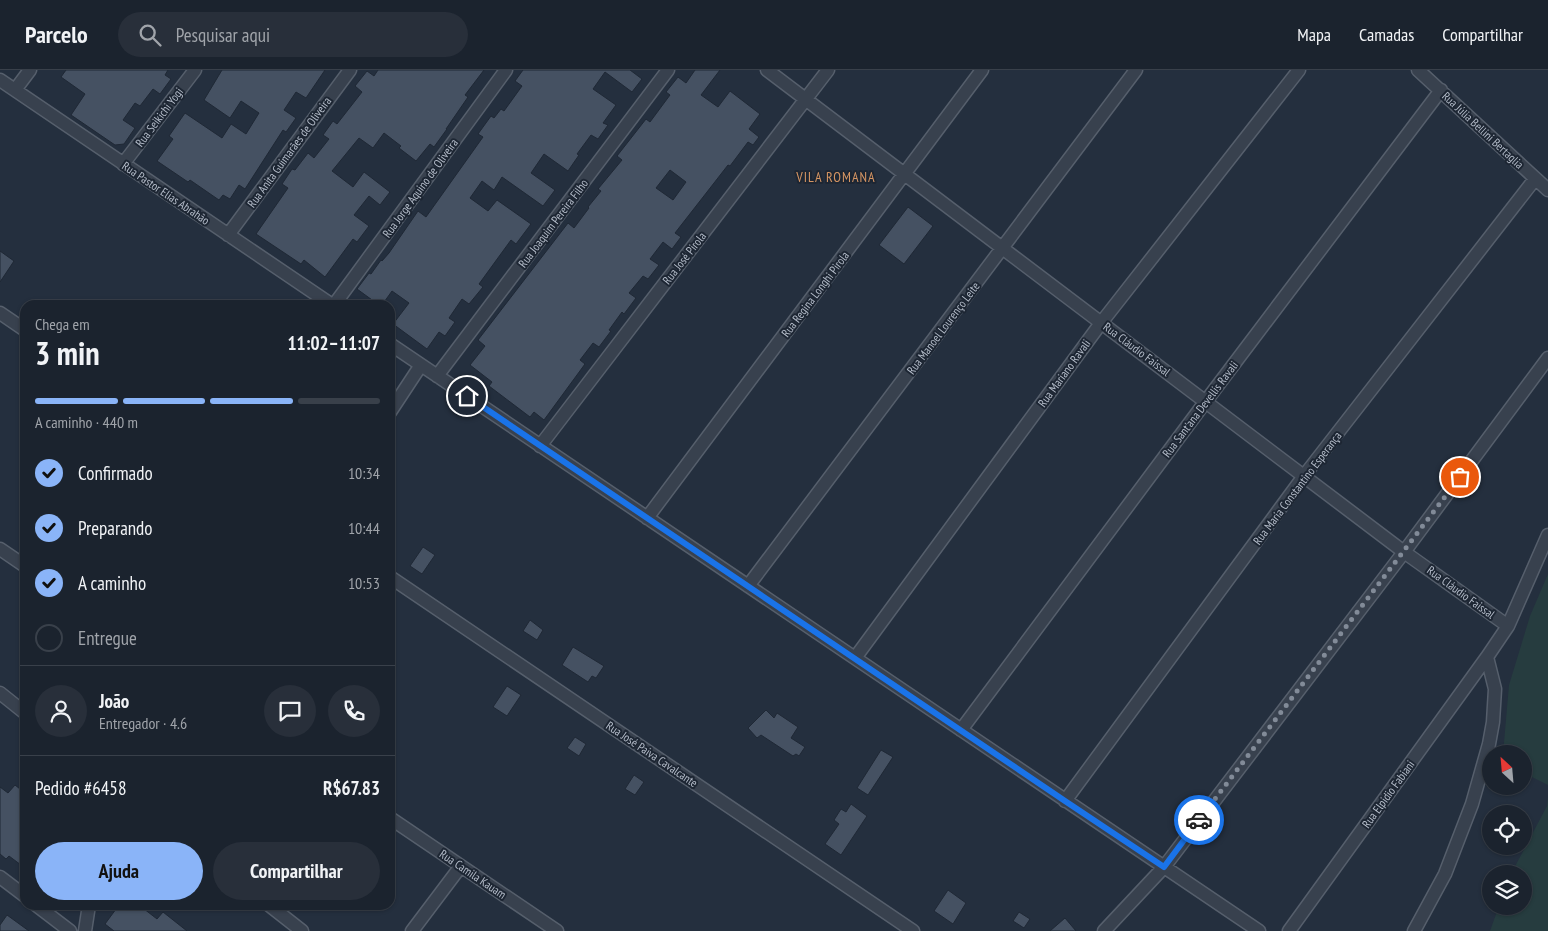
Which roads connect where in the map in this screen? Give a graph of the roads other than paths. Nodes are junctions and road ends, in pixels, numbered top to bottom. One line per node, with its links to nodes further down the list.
1 (30, 70): 13 (street)
2 (195, 70): 16 (street, Rua Seikichi Yogi)
3 (350, 70): 20 (street, Rua Anita Guimarães de Oliveira)
4 (506, 70): 23 (street, Rua Jorge Aquino de Oliveira)
5 (668, 70): 30 (street, Rua Joaquim Pereira Filho)
6 (767, 70): 15 (street, Rua Cláudio Faissal)
7 (828, 70): 15 (street, Rua José Pirola)
8 (982, 70): 17 (street, Rua Regina Longhi Pirola)
9 (1136, 70): 21 (street, Rua Manoel Lourenço Leite)
10 (1299, 70): 25 (street, Rua Mariano Ravali)
11 (1418, 70): 14 (street, Rua Júlia Bellini Bertaglia)
12 (0, 80): 13 (street, Rua Pastor Elias Abrahão)
13 (14, 90): 16 (street, Rua Pastor Elias Abrahão)
14 (1441, 90): 18 (street, Rua Júlia Bellini Bertaglia); 31 (street, Rua Sant'ana Devellis Ravali)
15 (806, 100): 17 (street, Rua Cláudio Faissal); 33 (street, Rua José Pirola)
16 (123, 164): 20 (street, Rua Pastor Elias Abrahão)
17 (905, 174): 21 (street, Rua Cláudio Faissal); 35 (street, Rua Regina Longhi Pirola)
18 (1535, 179): 19 (street, Rua Júlia Bellini Bertaglia); 34 (street, Rua Maria Constantino Esperança)
19 (1548, 190)
20 (228, 235): 22 (street, Rua Pastor Elias Abrahão)
21 (1003, 248): 25 (street, Rua Cláudio Faissal); 41 (street, Rua Manoel Lourenço Leite)
22 (326, 300)
23 (337, 300)
24 (0, 313): 26 (street)
25 (1102, 323): 31 (street, Rua Cláudio Faissal); 44 (street, Rua Mariano Ravali)
26 (20, 327)
27 (395, 347): 29 (street)
28 (1548, 358): 38 (street)
29 (422, 365): 30 (street); 32 (street)
30 (437, 376): 33 (street)
31 (1206, 401): 34 (street, Rua Cláudio Faissal); 47 (street, Rua Sant'ana Devellis Ravali)
32 (395, 405)
33 (540, 446): 35 (street)
34 (1304, 476): 38 (street, Rua Cláudio Faissal); 48 (street, Rua Maria Constantino Esperança)
35 (647, 518): 41 (street)
36 (1548, 535): 42 (street, Rua Elpidio Fabiani)
37 (0, 549): 39 (street)
38 (1404, 552): 42 (street, Rua Cláudio Faissal); 51 (street)
39 (20, 563)
40 (395, 580): 62 (street, Rua José Paiva Cavalcante)
41 (748, 586): 44 (street)
42 (1508, 626): 43 (street, Rua Elpidio Fabiani)
43 (1486, 657): 65 (street, Rua Elpidio Fabiani); 66 (street)
44 (855, 658): 47 (street)
45 (0, 693): 46 (street)
46 (20, 709)
47 (961, 730): 48 (street)
48 (1065, 801): 51 (street)
49 (395, 821): 50 (street, Rua Camila Kauam)
50 (461, 866): 60 (street); 61 (street, Rua Camila Kauam)
51 (1164, 867): 63 (street); 64 (street)
52 (0, 877): 53 (street)
53 (20, 892)
54 (43, 910): 57 (street)
55 (88, 910): 58 (street)
56 (275, 910): 59 (street)
57 (70, 931)
58 (85, 931)
59 (302, 931)
60 (412, 931)
61 (557, 931)
62 (913, 931)
63 (1104, 931)
64 (1259, 931)
65 (1289, 931)
66 (1414, 931)

